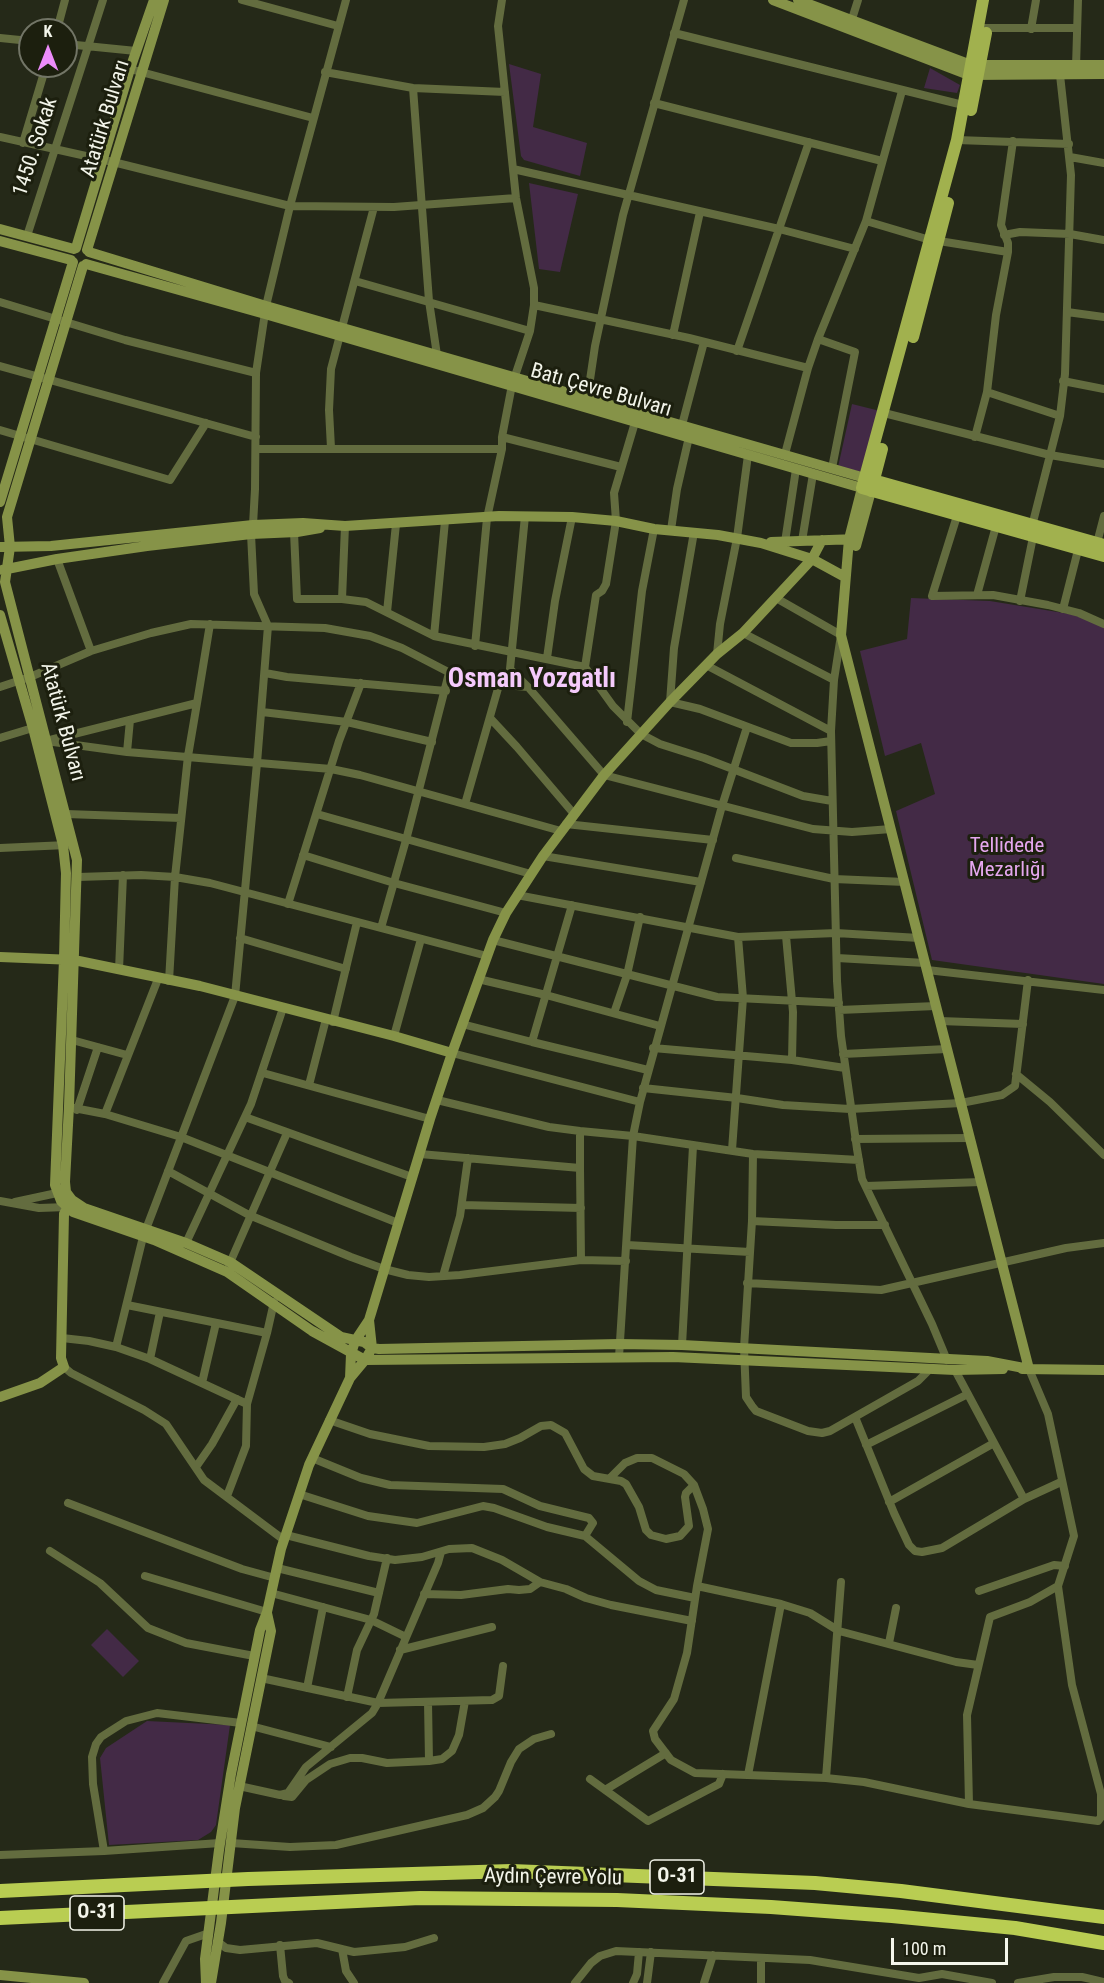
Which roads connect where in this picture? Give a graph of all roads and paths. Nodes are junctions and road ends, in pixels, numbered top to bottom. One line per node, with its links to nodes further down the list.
1 (65, 0): 16 (street)
2 (103, 0): 26 (street, 1450. Sokak)
3 (154, 0): 27 (main road, Atatürk Bulvarı)
4 (164, 0): 29 (main road, Atatürk Bulvarı)
5 (242, 0): 18 (street)
6 (346, 0): 18 (street)
7 (502, 0): 38 (street)
8 (684, 0): 22 (street)
9 (773, 0): 30 (main road)
10 (798, 0): 17 (main road)
11 (858, 0): 17 (street)
12 (983, 0): 19 (main road)
13 (992, 0): 19 (main road)
14 (1036, 0): 21 (street)
15 (1078, 0): 20 (street)
16 (60, 18)
17 (852, 19): 30 (main road)
18 (338, 26): 32 (street)
19 (982, 28): 21 (street); 30 (main road)
20 (1077, 28): 21 (street); 31 (street)
21 (1031, 29)
22 (674, 33): 37 (street); 39 (street)
23 (0, 38): 24 (street)
24 (18, 40)
25 (78, 45): 26 (street)
26 (88, 46): 27 (street); 48 (street, 1450. Sokak)
27 (136, 51): 29 (main road, Atatürk Bulvarı)
28 (1104, 65): 31 (main road)
29 (136, 69): 41 (street); 50 (main road, Atatürk Bulvarı)
30 (975, 70): 31 (main road); 34 (main road); 40 (main road); 43 (main road)
31 (1076, 70): 33 (main road); 34 (main road)
32 (325, 72): 36 (street); 41 (street)
33 (1104, 74)
34 (1059, 75): 47 (street)
35 (42, 78): 46 (street)
36 (413, 88): 38 (street); 56 (street)
37 (902, 91): 40 (street); 51 (street)
38 (505, 92): 53 (street)
39 (654, 103): 45 (street); 54 (street)
40 (963, 105): 43 (main road)
41 (313, 118): 57 (street)
42 (0, 137): 46 (street)
43 (960, 140): 44 (street); 68 (main road)
44 (1013, 141): 47 (street); 64 (street)
45 (809, 142): 51 (street); 62 (street)
46 (23, 143): 48 (street)
47 (1069, 144): 49 (street)
48 (54, 149): 50 (street); 65 (street, 1450. Sokak)
49 (1070, 157): 52 (street); 63 (street)
50 (108, 161): 57 (street); 71 (main road, Atatürk Bulvarı)
51 (882, 161): 60 (street)
52 (1104, 164)
53 (513, 169): 54 (street); 55 (street)
54 (628, 196): 59 (street); 80 (street)
55 (516, 198): 56 (street); 75 (street)
56 (420, 205): 58 (street); 73 (street)
57 (290, 206): 58 (street); 76 (street)
58 (374, 207): 72 (street)
59 (700, 212): 62 (street); 83 (street)
60 (866, 221): 68 (street); 69 (street)
61 (0, 229): 65 (main road)
62 (779, 229): 69 (street); 86 (street)
63 (1070, 234): 64 (street); 66 (street); 77 (street)
64 (1004, 235): 70 (street)
65 (27, 236): 71 (main road)
66 (1104, 240)
67 (0, 241): 71 (main road)
68 (935, 241): 70 (street); 97 (main road)
69 (855, 249): 84 (street)
70 (1008, 252): 95 (street)
71 (80, 256): 76 (main road, Batı Çevre Bulvarı); 79 (main road, Atatürk Bulvarı)
72 (355, 281): 73 (street); 82 (street)
73 (429, 301): 81 (street); 87 (street)
74 (0, 302): 79 (street)
75 (534, 305): 80 (street); 81 (street)
76 (265, 310): 82 (main road, Batı Çevre Bulvarı); 90 (street)
77 (1067, 312): 78 (street); 93 (street)
78 (1104, 317)
79 (62, 320): 90 (street); 91 (main road, Atatürk Bulvarı)
80 (601, 320): 83 (street); 96 (street)
81 (530, 331): 92 (street)
82 (341, 332): 87 (main road, Batı Çevre Bulvarı); 92 (main road, Batı Çevre Bulvarı); 108 (street)
83 (673, 335): 85 (street)
84 (818, 339): 89 (street); 116 (street)
85 (704, 342): 86 (street); 101 (street)
86 (737, 351): 89 (street)
87 (437, 355): 92 (main road, Batı Çevre Bulvarı)
88 (0, 366): 91 (street)
89 (808, 368): 111 (street)
90 (256, 372): 103 (street)
91 (44, 379): 100 (street); 107 (main road, Atatürk Bulvarı)
92 (513, 381): 96 (main road, Batı Çevre Bulvarı); 104 (street)
93 (1063, 381): 94 (street); 98 (street)
94 (1104, 389)
95 (987, 392): 98 (street); 106 (street)
96 (586, 402): 99 (main road, Batı Çevre Bulvarı)
97 (888, 414): 106 (street); 119 (main road)
98 (1060, 416): 113 (street)
99 (635, 417): 101 (main road, Batı Çevre Bulvarı); 105 (main road, Batı Çevre Bulvarı); 115 (street)
100 (206, 423): 103 (street); 107 (street)
101 (682, 425): 105 (street); 111 (main road, Batı Çevre Bulvarı)
102 (0, 430): 107 (street)
103 (256, 437): 109 (street)
104 (502, 437): 110 (street); 115 (street)
105 (689, 437): 112 (main road, Batı Çevre Bulvarı); 134 (street)
106 (975, 437): 113 (street)
107 (26, 438): 120 (main road, Atatürk Bulvarı); 145 (main road, Atatürk Bulvarı)
108 (330, 448): 109 (street); 110 (street)
109 (256, 449): 133 (street)
110 (502, 449): 125 (street)
111 (785, 454): 116 (main road, Batı Çevre Bulvarı)
112 (748, 455): 117 (main road, Batı Çevre Bulvarı); 138 (street)
113 (1050, 455): 114 (street); 135 (street)
114 (1104, 464)
115 (621, 467): 127 (street)
116 (832, 468): 119 (main road, Batı Çevre Bulvarı)
117 (796, 469): 118 (main road, Batı Çevre Bulvarı); 142 (street)
118 (813, 474): 119 (main road, Batı Çevre Bulvarı); 141 (street)
119 (868, 485): 122 (main road, Batı Çevre Bulvarı); 135 (main road, Batı Çevre Bulvarı); 139 (main road)
120 (1, 495)
121 (525, 516): 124 (main road); 125 (main road); 167 (street)
122 (957, 516): 131 (main road, Batı Çevre Bulvarı); 152 (street)
123 (1104, 516): 144 (street)
124 (572, 517): 127 (main road); 169 (street)
125 (488, 518): 126 (main road); 165 (street)
126 (445, 521): 128 (main road); 164 (street)
127 (616, 521): 132 (main road); 171 (street)
128 (396, 524): 130 (main road); 157 (street)
129 (329, 526): 130 (main road); 133 (main road); 136 (main road)
130 (345, 526): 154 (street)
131 (996, 526): 135 (main road, Batı Çevre Bulvarı); 152 (street)
132 (654, 529): 134 (main road); 187 (street)
133 (252, 530): 136 (main road); 145 (main road); 148 (main road); 161 (street)
134 (670, 530): 137 (main road)
135 (1033, 531): 144 (main road, Batı Çevre Bulvarı); 146 (main road, Batı Çevre Bulvarı); 155 (street)
136 (294, 532): 154 (street)
137 (694, 532): 138 (main road); 181 (street)
138 (736, 538): 143 (main road); 168 (street)
139 (854, 539): 140 (main road); 151 (main road)
140 (822, 540): 141 (main road); 149 (main road)
141 (802, 541): 142 (main road)
142 (785, 542): 143 (main road)
143 (761, 543): 149 (main road)
144 (1100, 544)
145 (5, 547): 150 (main road, Atatürk Bulvarı)
146 (1078, 550): 147 (main road, Batı Çevre Bulvarı); 156 (street)
147 (1104, 556)
148 (57, 558): 150 (main road); 166 (street)
149 (812, 559): 151 (main road); 153 (main road)
150 (3, 570): 174 (main road, Atatürk Bulvarı)
151 (845, 577): 163 (main road)
152 (978, 595): 155 (street)
153 (776, 598): 162 (main road); 163 (street)
154 (342, 599): 157 (street)
155 (1020, 601): 156 (street)
156 (1063, 609): 160 (street)
157 (387, 612): 164 (street)
158 (0, 615): 174 (main road, Atatürk Bulvarı)
159 (210, 624): 161 (street); 166 (street); 182 (street)
160 (1104, 624)
161 (268, 626): 172 (street); 173 (street)
162 (743, 633): 168 (main road); 175 (street)
163 (841, 635): 175 (street); 211 (main road)
164 (434, 636): 165 (street)
165 (475, 646): 167 (street)
166 (91, 651): 174 (street)
167 (512, 652): 169 (street); 179 (street)
168 (717, 654): 170 (main road)
169 (547, 658): 171 (street)
170 (706, 665): 181 (main road); 190 (street)
171 (585, 667): 187 (street)
172 (265, 673): 176 (street); 183 (street)
173 (449, 673): 177 (street); 180 (street)
174 (25, 679): 178 (street); 188 (main road, Atatürk Bulvarı)
175 (834, 680): 190 (street)
176 (361, 683): 180 (street); 186 (street)
177 (499, 685): 179 (street); 184 (street)
178 (0, 687)
179 (528, 687): 201 (street)
180 (446, 690): 195 (street)
181 (670, 702): 189 (street); 191 (main road)
182 (197, 704): 185 (street); 197 (street)
183 (262, 712): 186 (street); 198 (street)
184 (490, 718): 204 (street); 208 (street)
185 (130, 720): 193 (street); 196 (street)
186 (347, 722): 195 (street); 199 (street)
187 (627, 722): 191 (street)
188 (37, 726): 192 (street); 193 (main road, Atatürk Bulvarı); 215 (main road, Atatürk Bulvarı)
189 (747, 726): 194 (street); 200 (street)
190 (831, 730): 194 (street)
191 (641, 734): 200 (street); 201 (main road)
192 (0, 738)
193 (46, 741): 196 (street); 206 (main road, Atatürk Bulvarı)
194 (831, 741): 203 (street)
195 (432, 742): 202 (street)
196 (127, 752): 197 (street)
197 (188, 756): 198 (street); 209 (street)
198 (257, 763): 199 (street); 228 (street)
199 (331, 770): 202 (street); 207 (street)
200 (735, 771): 203 (street); 205 (street)
201 (604, 775): 205 (street); 208 (main road)
202 (418, 791): 204 (street); 213 (street)
203 (832, 801): 212 (street)
204 (465, 804): 210 (street)
205 (722, 806): 212 (street); 214 (street)
206 (66, 814): 209 (street); 215 (main road, Atatürk Bulvarı)
207 (317, 814): 213 (street); 217 (street)
208 (574, 814): 210 (main road)
209 (181, 818): 223 (street)
210 (564, 827): 214 (street); 218 (main road)
211 (891, 829): 212 (street); 226 (main road)
212 (833, 831): 224 (street)
213 (406, 840): 220 (street); 227 (street)
214 (713, 840): 225 (street)
215 (69, 845): 216 (street); 222 (main road, Atatürk Bulvarı); 248 (main road, Atatürk Bulvarı)
216 (0, 848)
217 (303, 855): 227 (street); 230 (street)
218 (543, 856): 220 (main road); 225 (street)
219 (736, 858): 224 (street)
220 (531, 874): 229 (main road)
221 (123, 875): 222 (street); 223 (street); 251 (street)
222 (78, 876): 248 (main road, Atatürk Bulvarı)
223 (175, 877): 228 (street); 254 (street)
224 (834, 879): 226 (street); 237 (street)
225 (701, 882): 236 (street)
226 (905, 882): 241 (main road)
227 (394, 883): 232 (street); 235 (street)
228 (244, 893): 230 (street); 240 (street)
229 (517, 894): 231 (street); 232 (main road)
230 (288, 904): 234 (street)
231 (572, 905): 233 (street); 246 (street)
232 (506, 913): 243 (main road)
233 (640, 917): 236 (street); 252 (street)
234 (357, 922): 235 (street); 250 (street)
235 (381, 928): 242 (street)
236 (688, 928): 239 (street); 256 (street)
237 (836, 933): 238 (street); 241 (street); 247 (street)
238 (786, 936): 239 (street); 261 (street)
239 (738, 937): 260 (street)
240 (240, 938): 250 (street); 259 (street)
241 (919, 938): 249 (main road)
242 (421, 939): 244 (street); 271 (street)
243 (493, 940): 244 (main road); 246 (street)
244 (487, 956): 253 (main road)
245 (0, 957): 248 (main road)
246 (557, 958): 252 (street); 258 (street)
247 (837, 958): 249 (street); 262 (street)
248 (69, 960): 251 (main road); 272 (main road, Atatürk Bulvarı); 317 (main road, Atatürk Bulvarı)
249 (926, 966): 255 (street); 263 (main road)
250 (346, 969): 266 (street)
251 (119, 970): 254 (main road)
252 (627, 975): 256 (street); 265 (street)
253 (478, 979): 258 (street); 268 (main road)
254 (164, 980): 259 (main road); 279 (street)
255 (1028, 980): 257 (street); 269 (street)
256 (672, 986): 260 (street); 270 (street)
257 (1104, 990)
258 (546, 995): 265 (street); 273 (street)
259 (235, 996): 264 (main road); 300 (street)
260 (743, 998): 261 (street); 280 (street)
261 (791, 1000): 262 (street); 281 (street)
262 (839, 1006): 263 (street); 278 (street)
263 (936, 1006): 267 (main road)
264 (283, 1008): 266 (main road); 284 (street)
265 (614, 1013): 270 (street)
266 (330, 1021): 271 (main road); 286 (street)
267 (940, 1021): 269 (street); 276 (main road)
268 (462, 1024): 273 (street); 277 (main road)
269 (1023, 1024): 285 (street)
270 (660, 1026): 275 (street)
271 (394, 1036): 277 (main road)
272 (72, 1040): 274 (street); 292 (main road, Atatürk Bulvarı)
273 (532, 1042): 283 (street)
274 (98, 1047): 279 (street); 292 (street)
275 (653, 1048): 280 (street); 283 (street)
276 (947, 1049): 278 (street); 291 (main road)
277 (452, 1053): 289 (main road); 290 (street)
278 (843, 1054): 282 (street)
279 (127, 1055): 294 (street)
280 (740, 1056): 281 (street); 288 (street)
281 (792, 1060): 282 (street)
282 (845, 1068): 293 (street)
283 (648, 1070): 287 (street)
284 (263, 1073): 286 (street); 295 (street)
285 (1017, 1074): 291 (street); 308 (street)
286 (309, 1085): 296 (street)
287 (643, 1088): 288 (street); 290 (street)
288 (736, 1098): 293 (street); 304 (street)
289 (437, 1100): 296 (main road); 297 (street)
290 (640, 1102): 299 (street)
291 (961, 1103): 293 (street); 301 (main road)
292 (73, 1108): 294 (street); 321 (main road, Atatürk Bulvarı)
293 (850, 1109): 302 (street)
294 (105, 1114): 300 (street)
295 (245, 1117): 298 (street); 307 (street)
296 (430, 1119): 305 (main road)
297 (580, 1131): 299 (street); 311 (street)
298 (287, 1133): 313 (street); 314 (street)
299 (633, 1136): 303 (street); 331 (street)
300 (181, 1137): 307 (street); 312 (street)
301 (970, 1138): 302 (street); 315 (main road)
302 (855, 1139): 310 (street)
303 (693, 1146): 304 (street); 332 (street)
304 (732, 1150): 306 (street)
305 (420, 1154): 309 (street); 314 (main road)
306 (753, 1154): 310 (street); 325 (street)
307 (227, 1155): 313 (street); 318 (street)
308 (1104, 1155)
309 (468, 1158): 311 (street); 322 (street)
310 (859, 1160): 316 (street)
311 (580, 1168): 323 (street)
312 (168, 1171): 318 (street); 328 (street)
313 (269, 1172): 324 (street); 326 (street)
314 (412, 1177): 326 (main road)
315 (981, 1182): 316 (street); 336 (main road)
316 (866, 1186): 327 (street)
317 (57, 1194): 320 (street); 321 (main road)
318 (210, 1194): 324 (street); 330 (street)
319 (0, 1201): 320 (street)
320 (10, 1203): 321 (street)
321 (69, 1204): 328 (main road); 348 (main road)
322 (462, 1205): 323 (street); 339 (street)
323 (581, 1208): 334 (street)
324 (249, 1215): 337 (street); 338 (street)
325 (752, 1221): 327 (street); 333 (street)
326 (398, 1223): 338 (main road)
327 (885, 1225): 341 (street)
328 (144, 1233): 330 (main road); 337 (main road); 343 (street)
329 (1104, 1243): 336 (street)
330 (186, 1244): 337 (main road)
331 (627, 1245): 332 (street); 335 (street)
332 (687, 1249): 333 (street); 351 (street)
333 (750, 1252): 340 (street)
334 (581, 1260): 335 (street); 339 (street)
335 (626, 1261): 350 (street)
336 (1002, 1263): 341 (street); 362 (main road)
337 (229, 1267): 342 (main road)
338 (384, 1269): 339 (street); 345 (main road)
339 (443, 1276)
340 (747, 1283): 341 (street); 355 (street)
341 (913, 1283): 359 (street)
342 (275, 1297): 347 (street); 349 (main road); 354 (main road)
343 (127, 1305): 344 (street); 352 (street)
344 (160, 1312): 346 (street); 357 (street)
345 (369, 1320): 349 (main road); 353 (main road)
346 (216, 1323): 347 (street); 366 (street)
347 (267, 1333): 370 (street)
348 (62, 1338): 352 (street); 360 (main road)
349 (355, 1341): 353 (main road); 354 (main road)
350 (619, 1344): 351 (main road); 353 (main road); 356 (street)
351 (682, 1345): 355 (main road)
352 (116, 1347): 357 (street)
353 (372, 1347): 358 (main road)
354 (351, 1354): 358 (main road); 365 (main road)
355 (745, 1354): 356 (main road); 359 (main road); 361 (main road); 371 (street)
356 (619, 1357): 358 (main road)
357 (150, 1359): 366 (street)
358 (365, 1360): 365 (main road)
359 (947, 1360): 362 (main road)
360 (64, 1367): 368 (main road); 376 (street)
361 (930, 1369): 363 (main road); 371 (street)
362 (1029, 1369): 363 (main road); 364 (main road); 378 (street)
363 (955, 1370): 367 (street)
364 (1104, 1370)
365 (350, 1378): 372 (main road)
366 (202, 1383): 369 (street)
367 (968, 1394): 373 (street); 374 (street)
368 (0, 1397)
369 (237, 1399): 370 (street); 376 (street)
370 (247, 1404): 381 (street)
371 (855, 1417): 374 (street)
372 (329, 1420): 375 (main road); 377 (street)
373 (994, 1443): 382 (street); 383 (street)
374 (866, 1445): 383 (street)
375 (312, 1458): 380 (main road); 385 (street)
376 (196, 1467): 381 (street)
377 (610, 1479): 379 (street); 379 (street)
378 (1061, 1482): 382 (street); 390 (street)
379 (694, 1485): 395 (street)
380 (299, 1494): 385 (street); 386 (main road)
381 (227, 1496): 386 (street)
382 (1024, 1499): 383 (street)
383 (889, 1502)
384 (68, 1503): 391 (street)
385 (585, 1536): 401 (street)
386 (285, 1537): 389 (street); 391 (main road)
387 (50, 1551): 413 (street)
388 (441, 1552): 389 (street); 393 (street); 400 (street)
389 (387, 1558): 399 (street)
390 (1065, 1566): 396 (street); 397 (street)
391 (276, 1573): 398 (main road); 399 (street)
392 (145, 1576): 405 (street)
393 (540, 1582): 400 (street); 407 (street)
394 (841, 1582): 409 (street)
395 (697, 1586): 401 (street); 402 (street)
396 (1058, 1586): 414 (street); 434 (street)
397 (979, 1591)
398 (272, 1593): 403 (street); 405 (main road)
399 (379, 1593): 406 (street)
400 (424, 1594): 410 (street)
401 (695, 1598): 407 (street)
402 (781, 1604): 409 (street); 428 (street)
403 (323, 1607): 406 (street); 417 (street)
404 (896, 1608): 411 (street)
405 (267, 1612): 413 (main road); 416 (main road)
406 (371, 1620): 410 (street); 418 (street)
407 (692, 1621): 425 (street)
408 (492, 1627): 412 (street)
409 (839, 1631): 411 (street); 429 (street)
410 (406, 1636): 412 (street)
411 (889, 1643): 414 (street)
412 (400, 1650): 421 (street)
413 (254, 1656): 422 (main road)
414 (978, 1665): 434 (street)
415 (503, 1666): 419 (street)
416 (261, 1678): 417 (street); 422 (main road)
417 (307, 1688): 418 (street)
418 (347, 1697): 421 (street)
419 (465, 1701): 420 (street); 426 (street)
420 (428, 1702): 421 (street); 426 (street)
421 (378, 1703): 424 (street)
422 (246, 1725): 424 (street); 431 (main road); 435 (main road); 436 (street)
423 (551, 1734): 435 (street)
424 (332, 1747): 433 (street)
425 (666, 1753): 427 (street); 432 (street)
426 (429, 1761): 433 (street)
427 (723, 1774): 428 (street); 432 (street)
428 (748, 1775): 429 (street)
429 (826, 1778): 434 (street)
430 (590, 1779): 432 (street)
431 (239, 1786): 433 (street); 435 (main road)
432 (605, 1790)
433 (280, 1795)
434 (969, 1804)
435 (226, 1843): 436 (street); 441 (main road); 443 (main road)
436 (104, 1851): 437 (street)
437 (0, 1855)
438 (0, 1891): 439 (highway, Aydın Çevre Yolu / O-31)
439 (1104, 1917)
440 (0, 1918): 444 (highway, Aydın Çevre Yolu / O-31)
441 (209, 1933): 457 (street); 458 (main road)
442 (434, 1938): 446 (street)
443 (218, 1942): 445 (street); 459 (main road)
444 (1104, 1943)
445 (280, 1945): 446 (street); 460 (street)
446 (342, 1949): 461 (street)
447 (639, 1952): 448 (street); 462 (street); 463 (street)
448 (651, 1952): 449 (street); 464 (street)
449 (713, 1955): 450 (street); 465 (street)
450 (761, 1958): 452 (street); 466 (street)
451 (0, 1975): 454 (main road)
452 (919, 1981): 467 (street)
453 (1039, 1981): 455 (street); 468 (street)
454 (56, 1982): 456 (main road)
455 (1104, 1982)
456 (84, 1983)
457 (163, 1983)
458 (206, 1983)
459 (211, 1983)
460 (289, 1983)
461 (354, 1983)
462 (575, 1983)
463 (633, 1983)
464 (647, 1983)
465 (704, 1983)
466 (761, 1983)
467 (992, 1983)
468 (1018, 1983)

